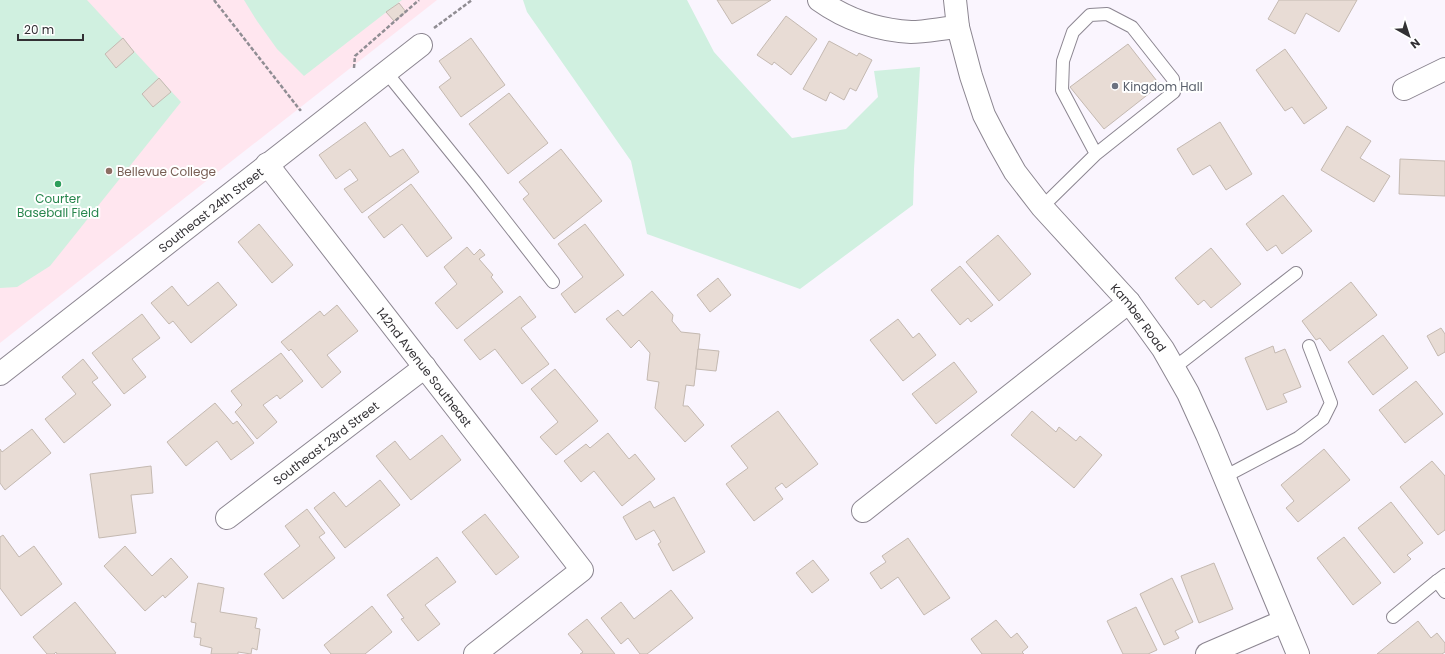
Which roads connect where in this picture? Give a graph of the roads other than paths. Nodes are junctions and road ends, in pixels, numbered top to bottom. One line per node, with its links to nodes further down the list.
1 (819, 0): 3 (street)
2 (955, 0): 3 (street, Kamber Road)
3 (958, 26): 10 (street, Kamber Road)
4 (421, 45): 6 (street, Southeast 24th Street)
5 (1445, 69): 7 (street)
6 (386, 72): 9 (street, Southeast 24th Street); 12 (lane)
7 (1404, 89)
8 (1096, 154): 8 (lane); 10 (lane)
9 (267, 164): 15 (street, 142nd Avenue Southeast); 17 (street, Southeast 24th Street)
10 (1042, 207): 13 (street, Kamber Road)
11 (1296, 273): 16 (lane)
12 (553, 282)
13 (1129, 302): 16 (street, Kamber Road); 19 (street)
14 (1309, 346): 18 (lane)
15 (425, 367): 20 (street, Southeast 23rd Street); 25 (street, 142nd Avenue Southeast)
16 (1174, 368): 18 (street, Kamber Road)
17 (0, 374)
18 (1224, 477): 24 (street, Kamber Road)
19 (863, 511)
20 (227, 518)
21 (1441, 578): 22 (lane); 23 (lane)
22 (1445, 592)
23 (1393, 617)
24 (1284, 621): 26 (street); 27 (street, Kamber Road)
25 (475, 654)
26 (1207, 654)
27 (1298, 654)

